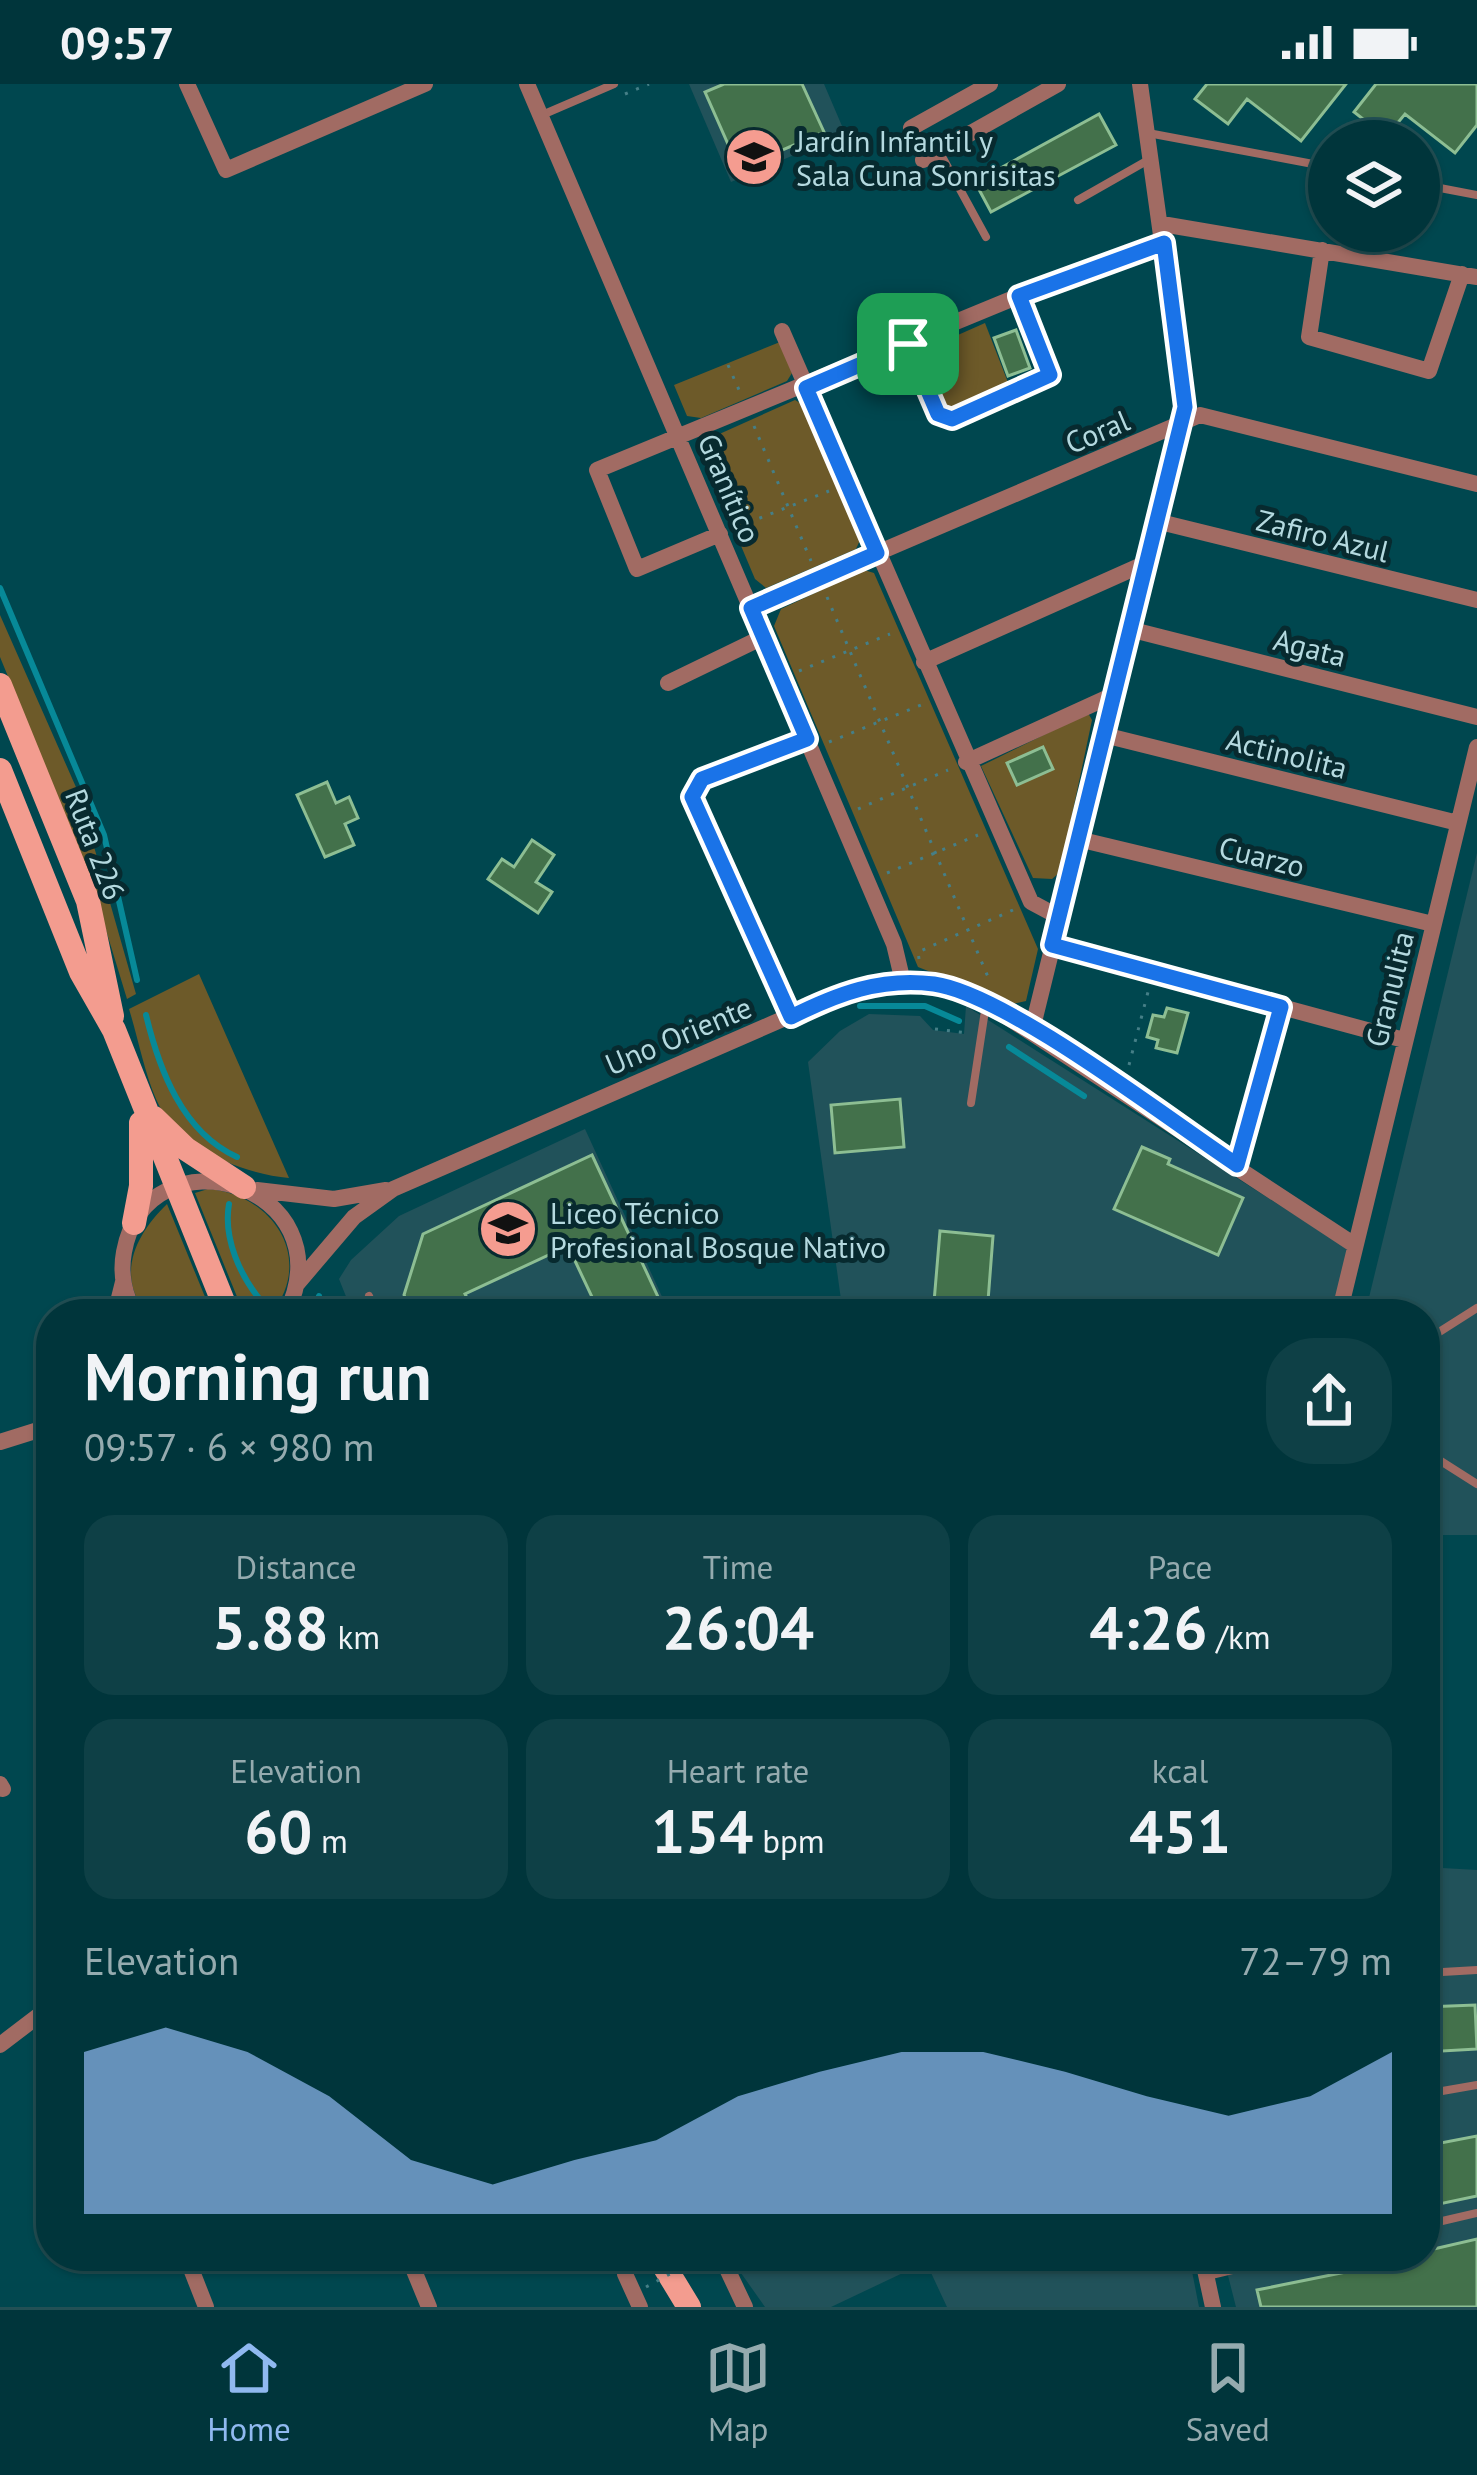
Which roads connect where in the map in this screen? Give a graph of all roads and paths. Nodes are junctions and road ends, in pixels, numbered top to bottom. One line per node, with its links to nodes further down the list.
1 (187, 84): 2 (street)
2 (425, 84)
3 (527, 84): 8 (street, Granítico)
4 (614, 84): 8 (lane)
5 (990, 84): 10 (street)
6 (1058, 84): 10 (street)
7 (1140, 84): 9 (street)
8 (540, 116): 30 (street, Granítico)
9 (1148, 134): 11 (street); 12 (lane)
10 (931, 156): 17 (lane)
11 (1151, 158): 15 (lane); 16 (street)
12 (1308, 163)
13 (1440, 188): 14 (lane)
14 (1477, 195)
15 (1078, 200)
16 (1162, 224): 18 (street); 19 (street)
17 (986, 238)
18 (1164, 243): 23 (street); 29 (street)
19 (1308, 248)
20 (1322, 252): 22 (street)
21 (1334, 252): 22 (street)
22 (1470, 275)
23 (1019, 296): 25 (street); 25 (street)
24 (782, 331): 27 (street)
25 (908, 344): 27 (street)
26 (728, 365): 28 (path)
27 (806, 388): 28 (street); 31 (street)
28 (748, 411): 30 (street); 33 (path)
29 (1181, 424): 32 (street, Coral); 34 (street); 36 (street, Coral)
30 (679, 437): 35 (street, Granítico); 35 (street)
31 (847, 484): 33 (path); 36 (street)
32 (1477, 484)
33 (788, 507): 35 (path); 38 (path)
34 (1156, 521): 37 (street); 39 (street, Zafiro Azul)
35 (720, 534): 40 (street, Granítico)
36 (877, 553): 38 (street, Coral); 41 (street)
37 (1146, 563): 42 (street); 45 (street)
38 (818, 578): 40 (street, Coral); 44 (path)
39 (1477, 600)
40 (751, 608): 43 (street, Granítico)
41 (908, 626): 44 (path); 45 (street)
42 (1130, 629): 49 (street); 51 (street, Agata)
43 (764, 637): 46 (street, Granítico); 47 (street)
44 (850, 651): 46 (path); 52 (path)
45 (924, 662): 50 (street)
46 (781, 678): 54 (street, Granítico)
47 (668, 683)
48 (0, 685): 78 (main road, Ruta 226)
49 (1114, 695): 53 (street); 56 (street)
50 (939, 698): 52 (path); 56 (street)
51 (1477, 716)
52 (880, 722): 54 (path); 58 (path)
53 (1104, 735): 60 (street, Actinolita); 62 (street)
54 (809, 744): 59 (street, Granítico); 76 (street)
55 (1477, 747): 60 (street, Granulita)
56 (966, 762): 58 (path); 61 (street)
57 (0, 770): 78 (main road, Ruta 226)
58 (907, 788): 59 (path); 63 (path)
59 (840, 816): 64 (street, Granítico)
60 (1458, 823): 67 (street, Granulita)
61 (997, 827): 63 (path); 65 (street)
62 (1078, 839): 66 (street); 67 (street, Cuarzo)
63 (935, 853): 64 (path); 68 (path)
64 (868, 881): 73 (street, Granítico)
65 (1031, 902): 66 (street); 68 (path)
66 (1059, 917): 69 (street)
67 (1432, 925): 81 (street, Granulita)
68 (968, 930): 70 (path); 72 (path)
69 (1052, 945): 71 (street); 79 (street)
70 (920, 959)
71 (1154, 973): 75 (street); 82 (path)
72 (988, 977)
73 (904, 982): 74 (street, Uno Oriente); 76 (street, Uno Oriente)
74 (986, 1003): 79 (street, Uno Oriente); 80 (lane)
75 (1281, 1007): 81 (street); 85 (street)
76 (791, 1017): 88 (street, Uno Oriente)
77 (934, 1028): 80 (path)
78 (114, 1030): 83 (main road, Ruta 226)
79 (1032, 1030): 85 (street, Uno Oriente)
80 (982, 1035): 84 (lane)
81 (1404, 1040): 90 (street, Granulita)
82 (1129, 1066)
83 (140, 1102): 86 (main road); 87 (main road, Ruta 226); 89 (main road)
84 (971, 1103)
85 (1237, 1165): 90 (street, Uno Oriente)
86 (244, 1186): 87 (street, Uno Oriente); 88 (street, Uno Oriente); 92 (street)
87 (176, 1187): 89 (street); 96 (main road, Ruta 226)
88 (393, 1189): 92 (street, Uno Oriente)
89 (134, 1223): 91 (street)
90 (1353, 1244): 99 (street, Granulita)
91 (123, 1282): 94 (street); 95 (street)
92 (297, 1284): 97 (street)
93 (369, 1296): 98 (lane)
94 (119, 1299)
95 (130, 1299)
96 (222, 1299)
97 (292, 1299)
98 (370, 1299)
99 (1342, 1299)
100 (1477, 1308): 101 (lane)
101 (1440, 1331)
102 (36, 1433): 103 (street)
103 (0, 1442)
104 (1440, 1461): 105 (lane)
105 (1477, 1484)
106 (1477, 1970): 107 (lane)
107 (1440, 1972)
108 (36, 2017): 109 (street)
109 (0, 2045)
110 (1477, 2085): 111 (lane)
111 (1440, 2091)
112 (1477, 2212): 113 (lane)
113 (1440, 2221)
114 (192, 2271): 124 (street)
115 (414, 2271): 125 (street)
116 (626, 2271): 126 (street)
117 (667, 2271): 127 (main road)
118 (675, 2271): 123 (path, bridge)
119 (728, 2271): 128 (street)
120 (1205, 2271): 122 (street)
121 (1228, 2271): 122 (lane)
122 (1206, 2276): 129 (street)
123 (646, 2287)
124 (206, 2307)
125 (429, 2307)
126 (640, 2307)
127 (689, 2307)
128 (745, 2307)
129 (1213, 2307)

